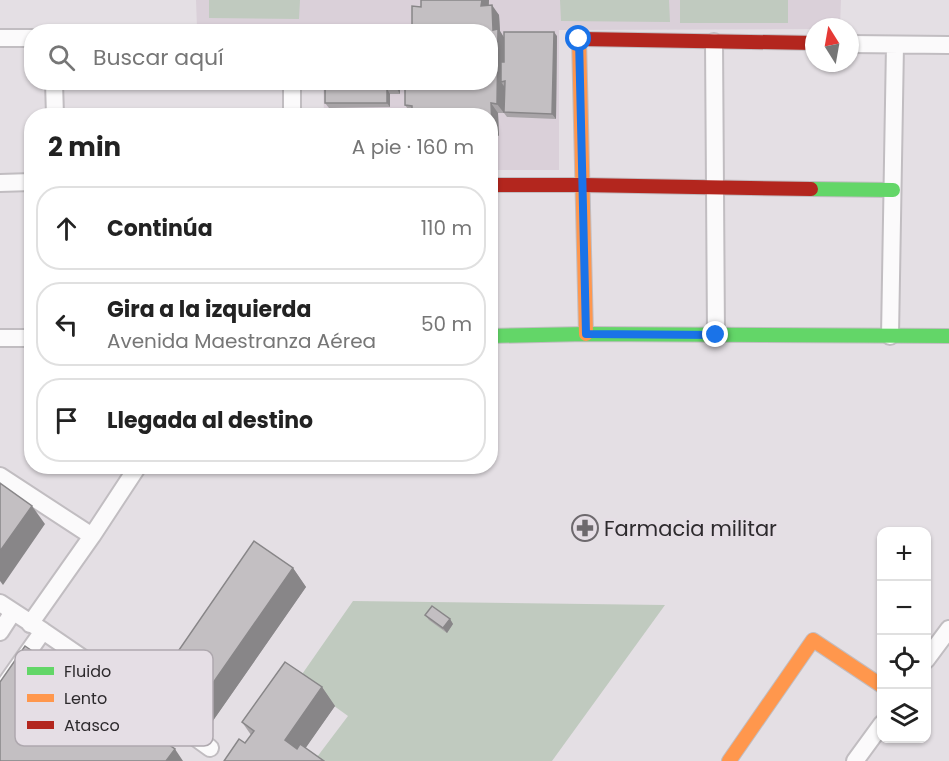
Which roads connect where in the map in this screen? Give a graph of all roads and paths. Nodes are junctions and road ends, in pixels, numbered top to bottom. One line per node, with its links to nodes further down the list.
1 (0, 38): 2 (street)
2 (24, 38)
3 (714, 42): 4 (street); 14 (street); 16 (street)
4 (805, 44)
5 (859, 44): 6 (street)
6 (895, 45): 7 (street); 17 (street)
7 (949, 45)
8 (54, 90): 10 (street)
9 (292, 90): 11 (street)
10 (55, 108)
11 (292, 108)
12 (24, 182): 13 (street)
13 (0, 183)
14 (582, 184): 15 (street); 16 (street); 18 (street)
15 (498, 185)
16 (715, 187): 17 (street); 19 (street)
17 (893, 190): 21 (street)
18 (586, 334): 19 (street); 20 (street)
19 (716, 335): 21 (street)
20 (498, 336)
21 (890, 336): 22 (street)
22 (949, 336)
23 (0, 338): 24 (street)
24 (24, 338)
25 (133, 474): 27 (street)
26 (0, 476): 27 (street)
27 (92, 536): 29 (street)
28 (7, 608): 29 (street); 31 (street)
29 (36, 628): 32 (street); 33 (street)
30 (949, 629): 34 (street)
31 (0, 632)
32 (24, 650)
33 (69, 650)
34 (931, 654)
35 (15, 665): 37 (street)
36 (877, 683): 41 (street)
37 (0, 692)
38 (877, 731): 42 (street)
39 (207, 746): 40 (street)
40 (210, 748)
41 (729, 761)
42 (856, 761)

